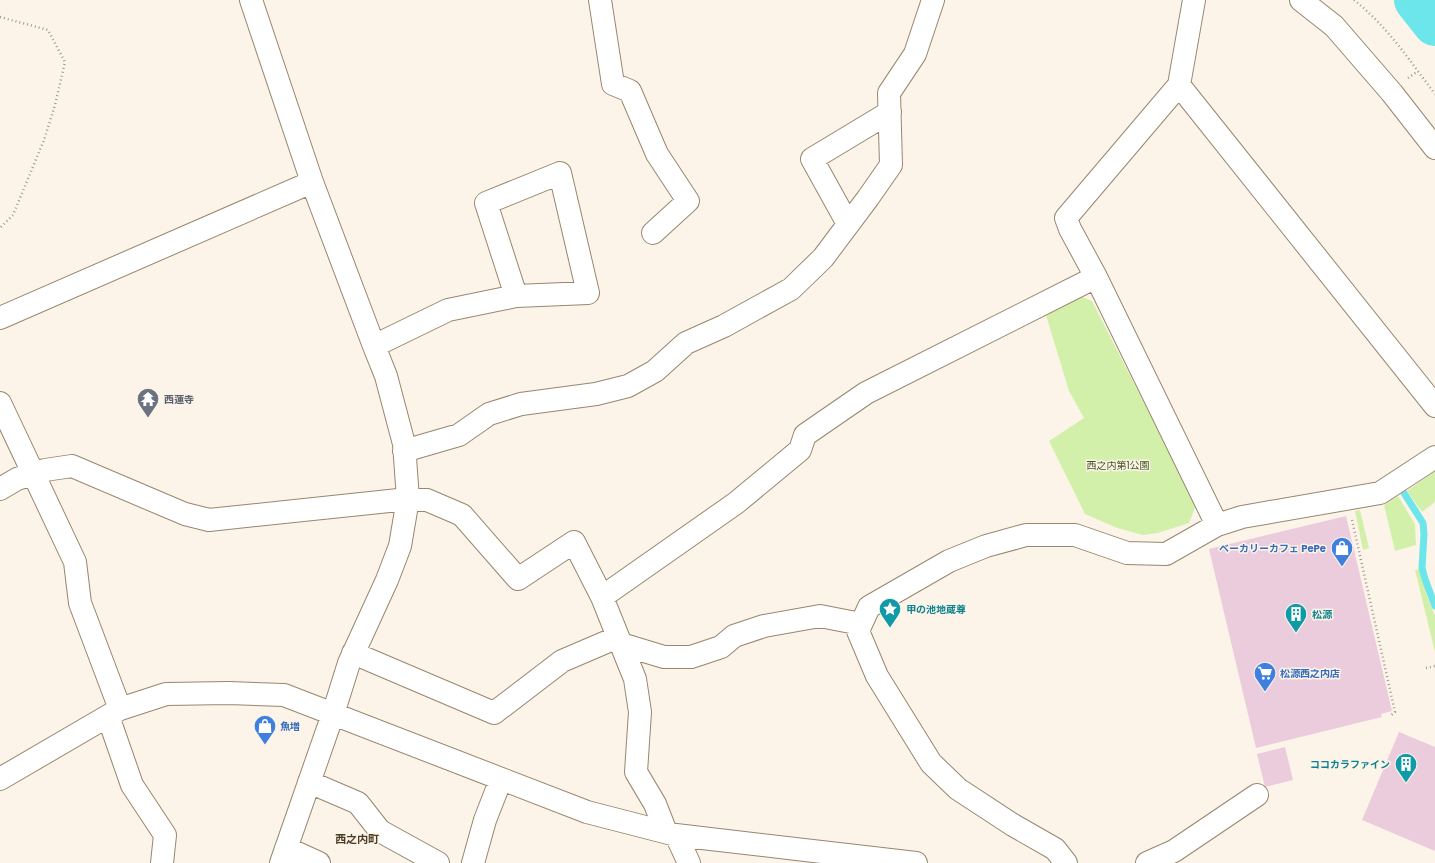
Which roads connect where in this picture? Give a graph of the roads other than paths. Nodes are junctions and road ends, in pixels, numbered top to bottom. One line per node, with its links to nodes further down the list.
1 (251, 0): 9 (street)
2 (600, 0): 11 (street)
3 (933, 0): 7 (street)
4 (1194, 0): 6 (street)
5 (1301, 0): 8 (street)
6 (1179, 85): 12 (street); 17 (street)
7 (890, 112): 10 (street); 10 (street)
8 (1435, 148)
9 (312, 182): 14 (street); 15 (street)
10 (848, 224): 18 (street)
11 (653, 233)
12 (1096, 277): 23 (street); 24 (street)
13 (516, 296): 13 (street); 15 (street)
14 (0, 318)
15 (374, 346): 18 (street)
16 (0, 403): 20 (street)
17 (1435, 406)
18 (404, 451): 22 (street)
19 (1435, 457): 23 (street)
20 (32, 474): 21 (street); 22 (street); 28 (street)
21 (0, 489)
22 (408, 499): 24 (street); 27 (street)
23 (1217, 525): 25 (street)
24 (602, 597): 26 (street)
25 (861, 624): 26 (street); 42 (street)
26 (620, 641): 27 (street); 34 (street)
27 (353, 653): 29 (street)
28 (114, 713): 29 (street); 30 (street); 36 (street)
29 (333, 714): 31 (street); 32 (street)
30 (0, 779)
31 (501, 779): 34 (street); 39 (street)
32 (309, 782): 35 (street); 38 (street)
33 (1257, 795): 43 (street)
34 (671, 833): 40 (street); 41 (street)
35 (284, 855): 37 (street)
36 (162, 863)
37 (319, 863)
38 (438, 863)
39 (473, 863)
40 (689, 863)
41 (916, 863)
42 (1066, 863)
43 (1147, 863)

